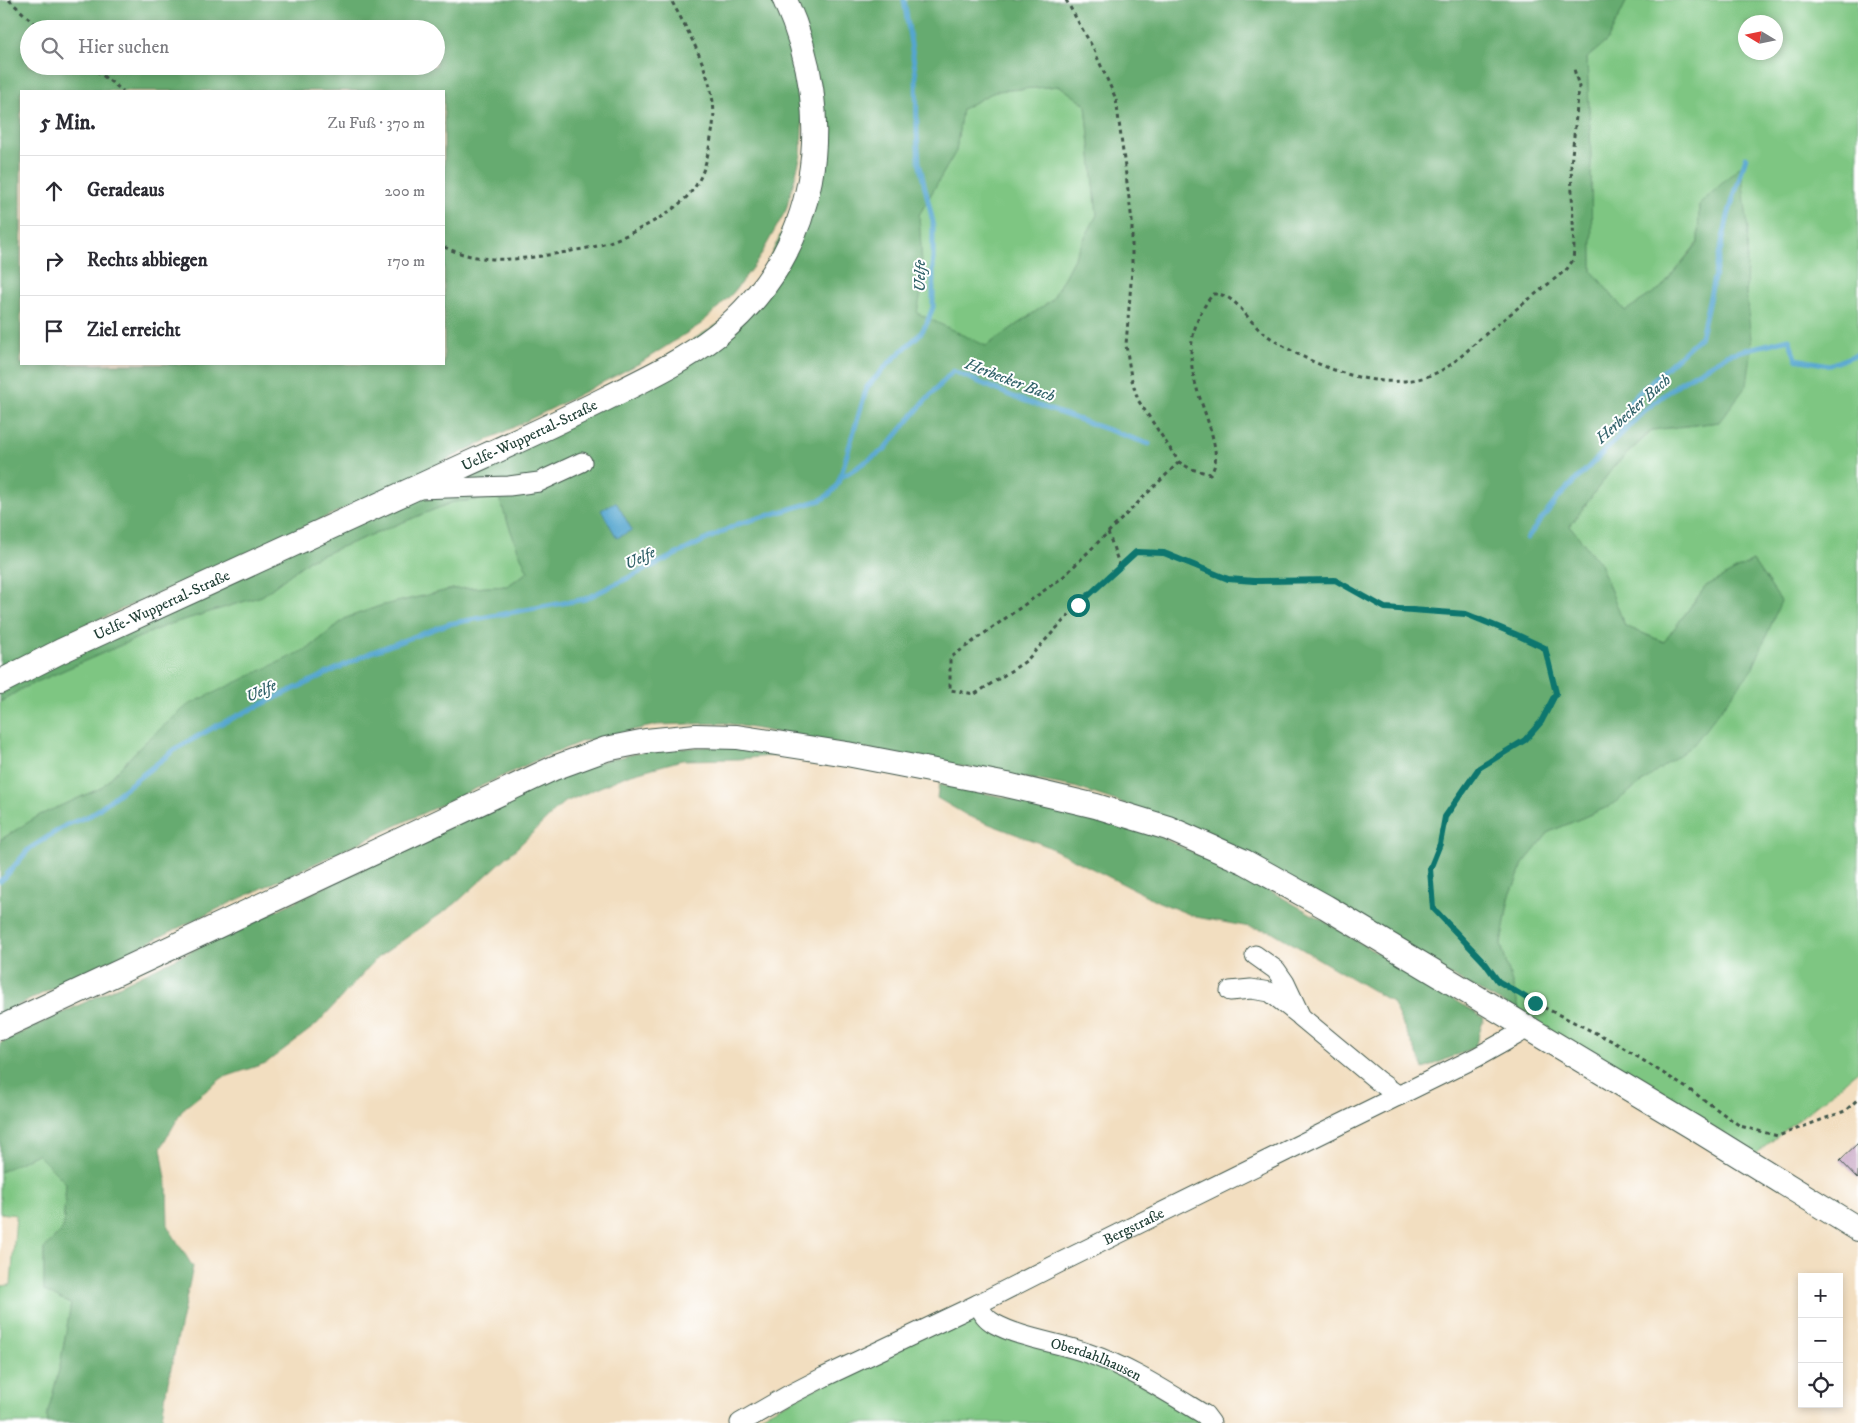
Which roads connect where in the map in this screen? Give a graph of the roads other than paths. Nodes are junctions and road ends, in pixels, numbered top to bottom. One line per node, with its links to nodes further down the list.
1 (785, 0): 3 (main road, Uelfe-Wuppertal-Straße)
2 (582, 462): 3 (street)
3 (414, 489): 4 (main road, Uelfe-Wuppertal-Straße)
4 (0, 682)
5 (1255, 955): 7 (street)
6 (1230, 991): 7 (street)
7 (1301, 1017): 10 (street)
8 (1524, 1027): 9 (main road); 10 (street, Bergstraße); 11 (main road)
9 (0, 1028)
10 (1399, 1096): 12 (street, Bergstraße)
11 (1858, 1229)
12 (978, 1304): 13 (street, Bergstraße); 14 (street, Oberdahlhausen)
13 (740, 1423)
14 (1212, 1423)

